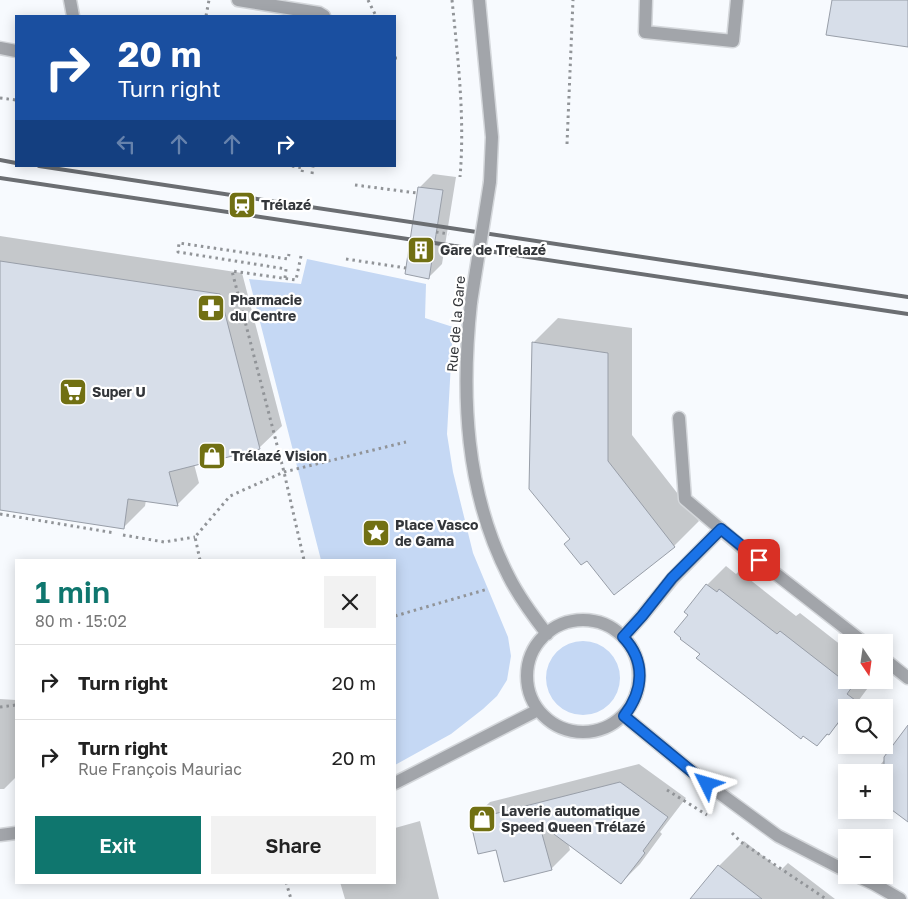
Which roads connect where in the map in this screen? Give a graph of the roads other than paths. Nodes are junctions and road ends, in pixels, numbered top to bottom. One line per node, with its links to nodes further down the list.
1 (70, 0): 6 (street)
2 (238, 0): 7 (street)
3 (479, 0): 12 (street, Rue de la Gare, bridge)
4 (646, 0): 5 (street)
5 (738, 0)
6 (74, 15)
7 (323, 15)
8 (0, 48): 9 (street)
9 (15, 50)
10 (679, 418): 11 (street)
11 (721, 529): 13 (street); 14 (street)
12 (547, 634): 14 (street); 17 (street)
13 (853, 634)
14 (623, 637): 18 (street)
15 (893, 666): 16 (street)
16 (908, 678)
17 (538, 710): 18 (street); 19 (street)
18 (624, 716): 22 (street)
19 (396, 782)
20 (15, 833): 21 (street)
21 (0, 835)
22 (838, 867)
23 (874, 884): 24 (street)
24 (900, 899)

